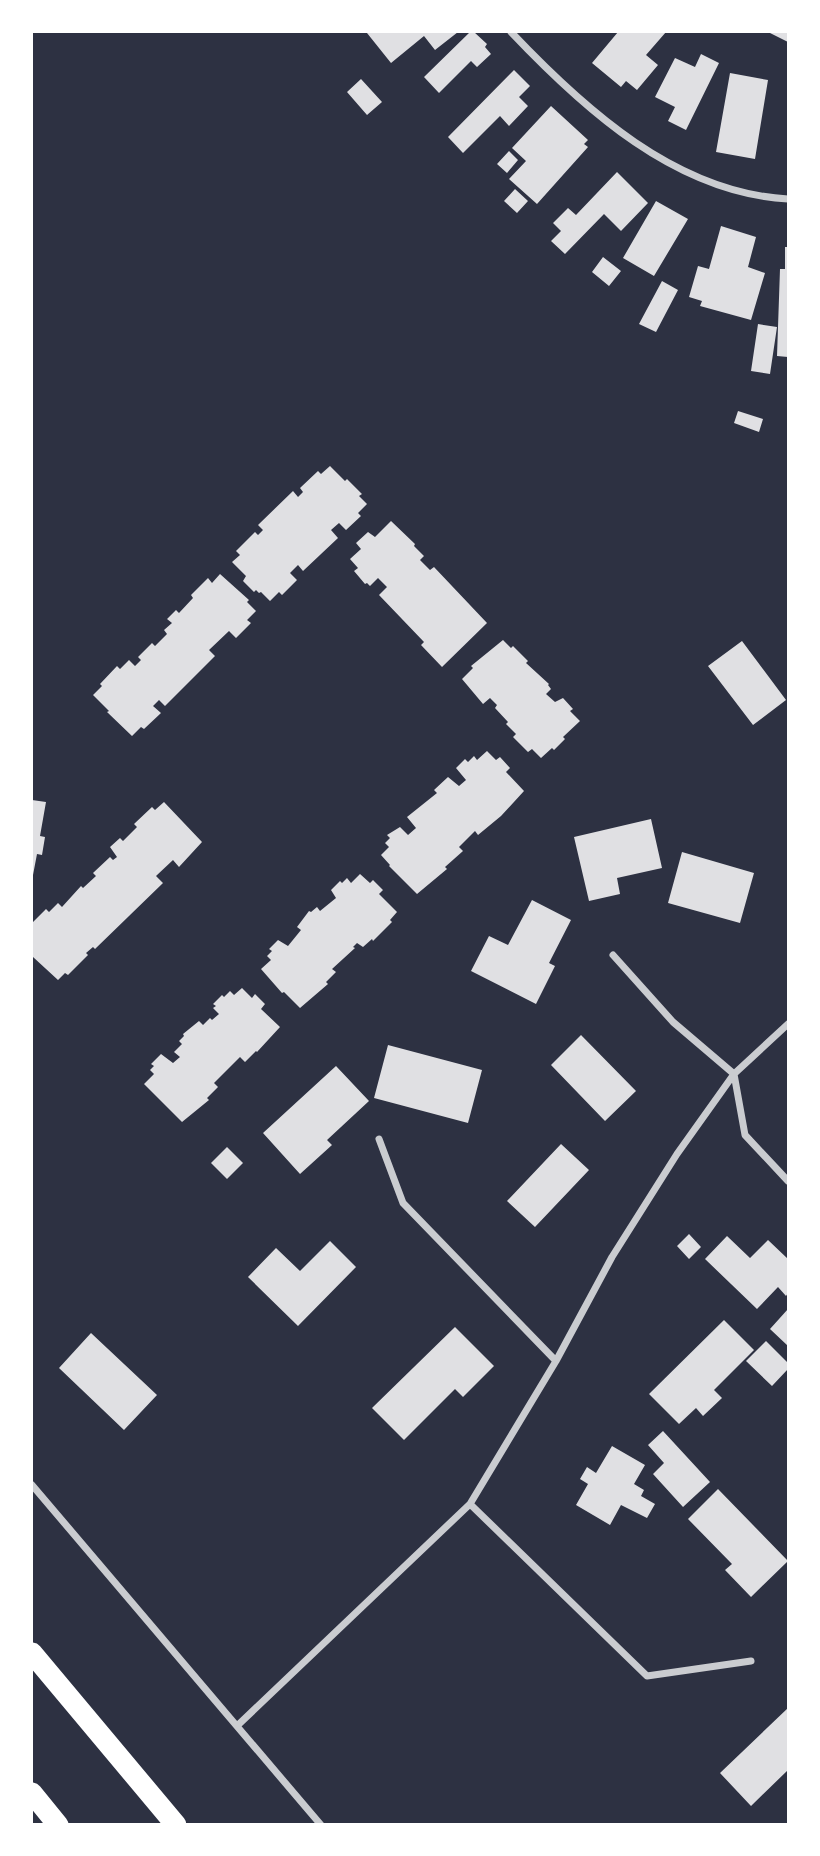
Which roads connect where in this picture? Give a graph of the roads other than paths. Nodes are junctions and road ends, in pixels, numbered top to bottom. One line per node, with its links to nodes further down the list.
1 (511, 32): 2 (street)
2 (789, 200)
3 (613, 955): 5 (street)
4 (789, 1024): 5 (street)
5 (734, 1074): 7 (street); 8 (street)
6 (379, 1139): 8 (street)
7 (789, 1181)
8 (556, 1361): 10 (street)
9 (32, 1485): 13 (street)
10 (470, 1504): 12 (street); 13 (street)
11 (32, 1653): 16 (highway)
12 (751, 1661)
13 (238, 1725): 17 (street)
14 (32, 1793): 15 (highway)
15 (58, 1825)
16 (176, 1825)
17 (321, 1825)

